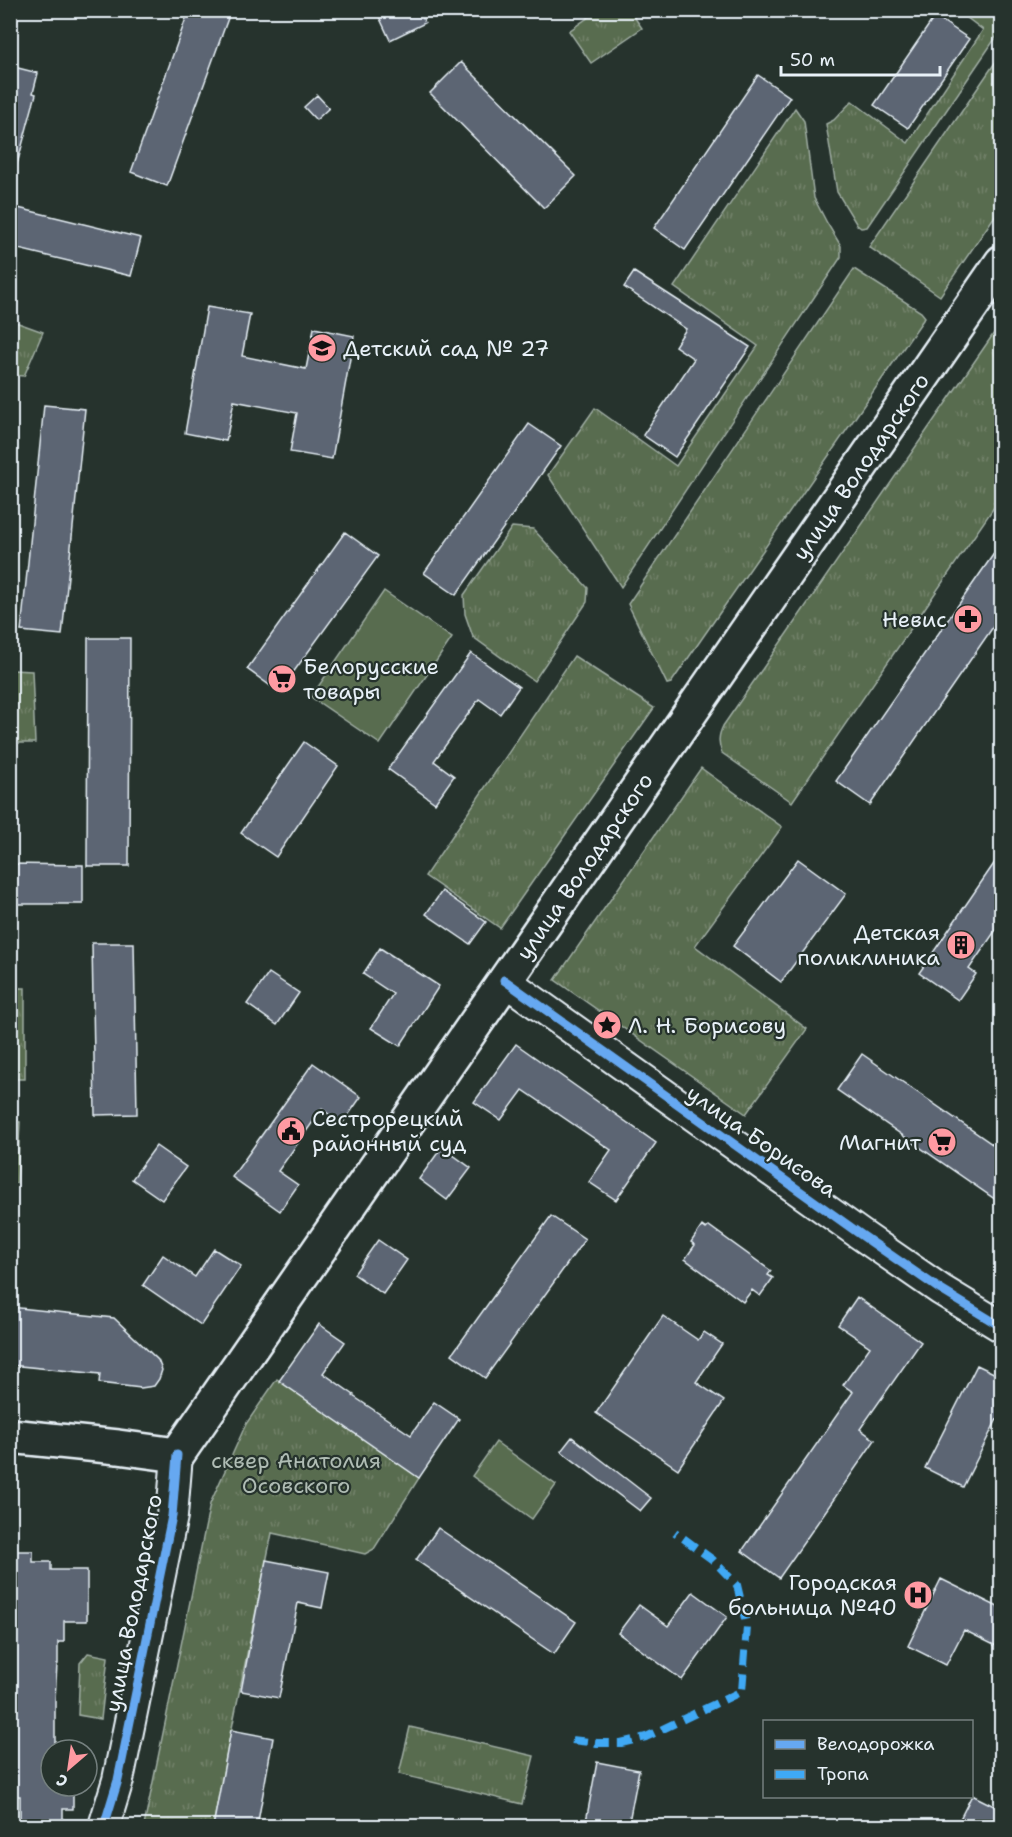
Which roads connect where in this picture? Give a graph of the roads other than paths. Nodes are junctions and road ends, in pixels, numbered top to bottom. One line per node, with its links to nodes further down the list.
1 (1002, 262): 2 (main road, улица Володарского)
2 (504, 980): 3 (street, улица Борисова); 5 (main road, улица Володарского)
3 (1002, 1327)
4 (10, 1436): 5 (main road)
5 (177, 1455): 6 (street, улица Володарского)
6 (104, 1827)

